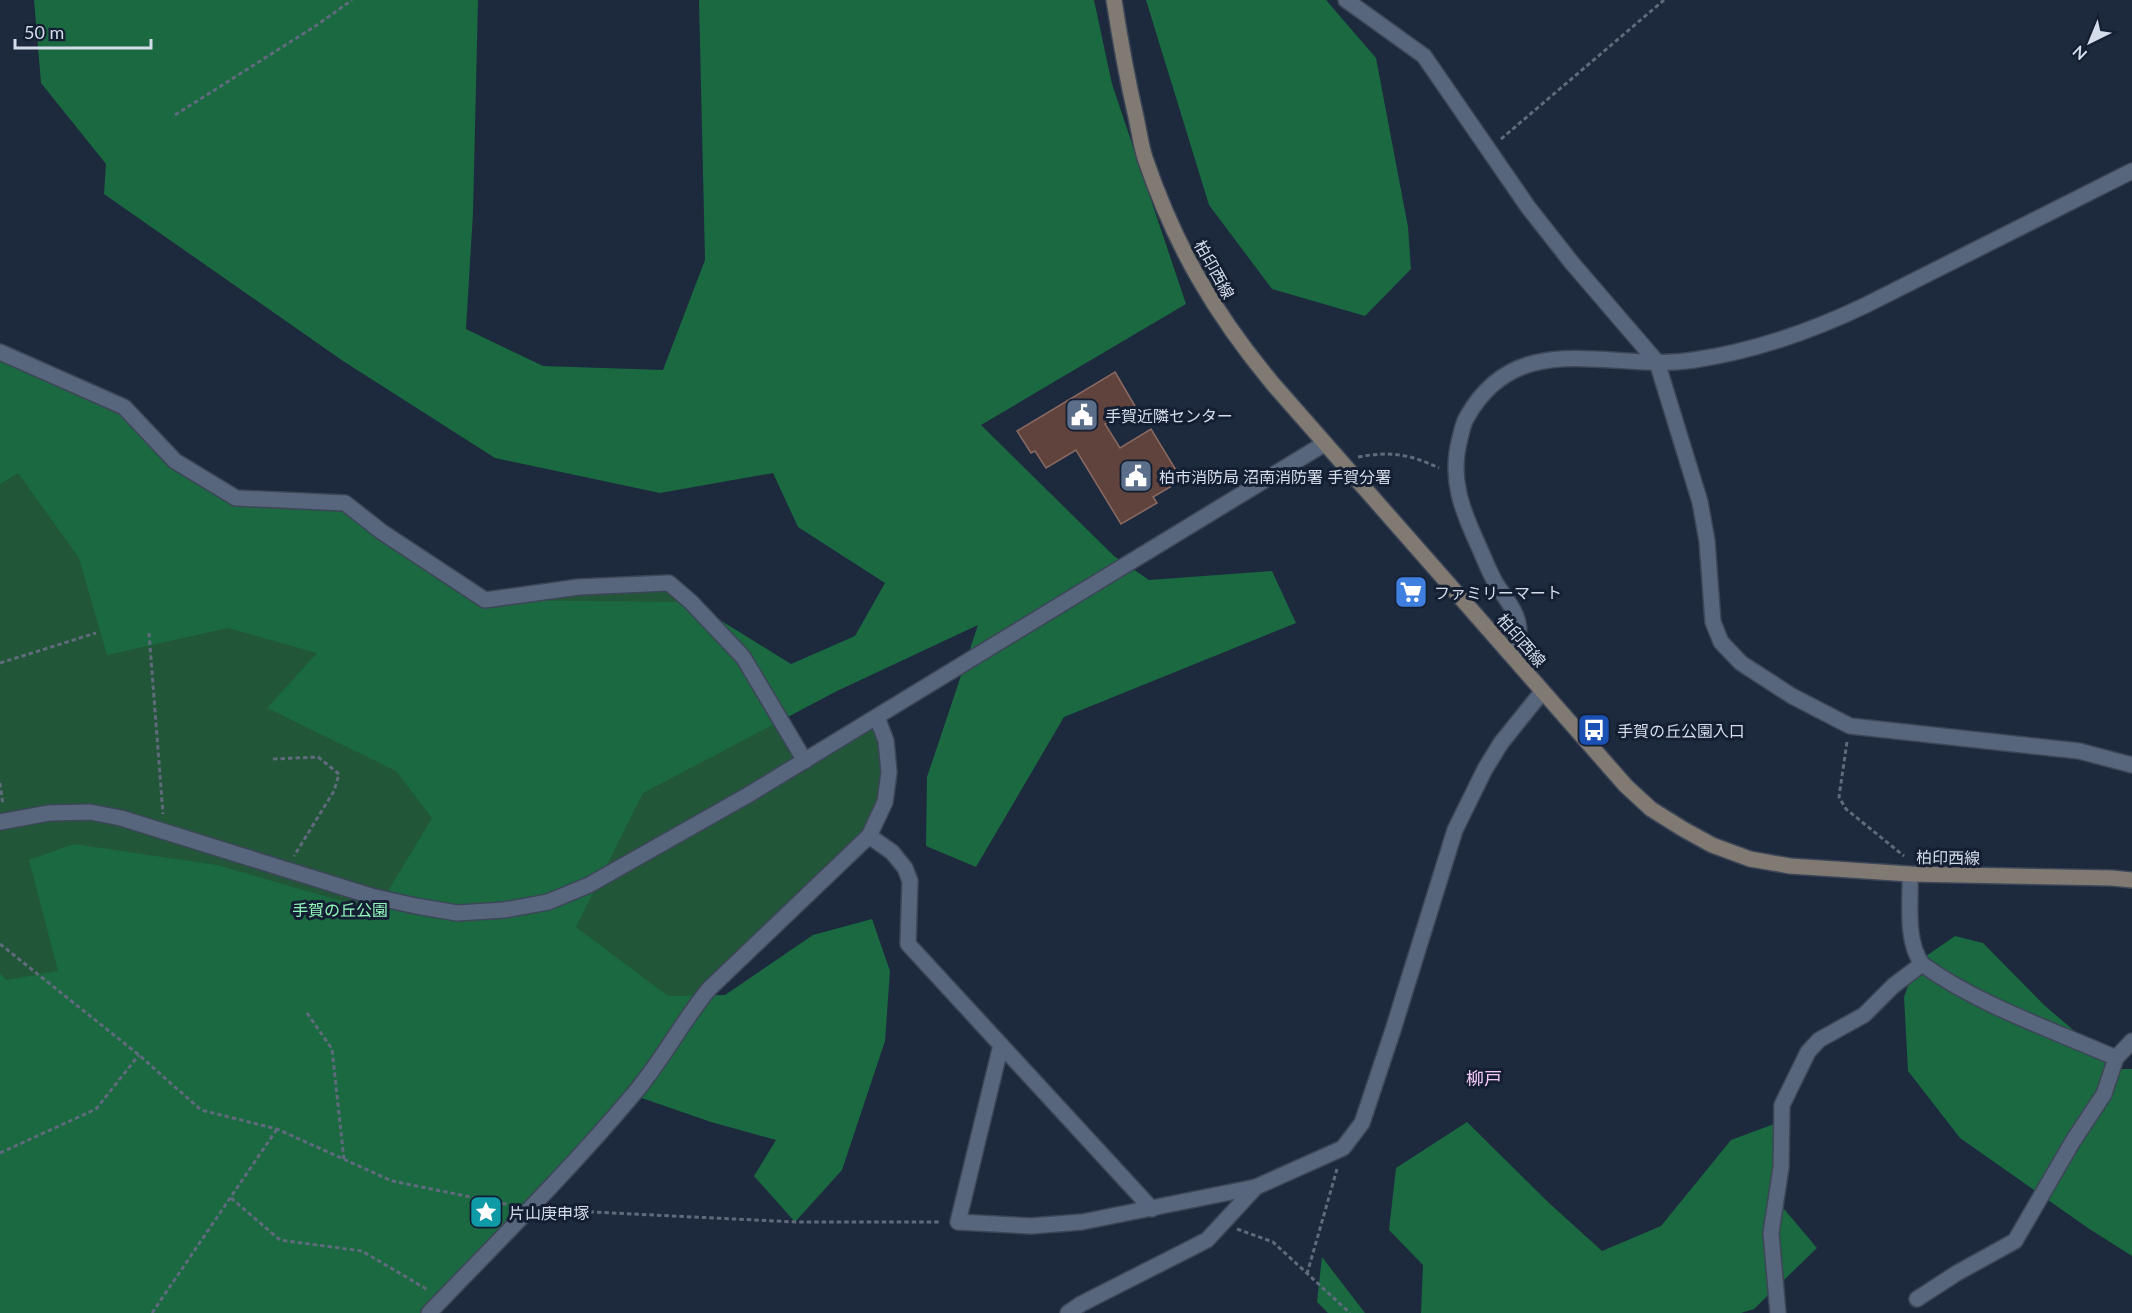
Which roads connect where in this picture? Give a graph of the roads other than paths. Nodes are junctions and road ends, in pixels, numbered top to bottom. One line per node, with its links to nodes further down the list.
1 (1114, 0): 6 (main road, 柏印西線)
2 (1346, 0): 5 (street)
3 (2132, 171): 5 (street)
4 (0, 352): 10 (street)
5 (1657, 362): 7 (street); 11 (street)
6 (1324, 444): 7 (main road, 柏印西線); 9 (street)
7 (1509, 653): 8 (main road, 柏印西線)
8 (1542, 692): 14 (main road, 柏印西線); 20 (street)
9 (877, 717): 10 (street); 13 (street)
10 (805, 761): 12 (street)
11 (2132, 765)
12 (3, 822)
13 (869, 836): 18 (street); 23 (street)
14 (1910, 874): 15 (main road, 柏印西線); 16 (street)
15 (2132, 880)
16 (1922, 964): 19 (street); 25 (street)
17 (2132, 1041): 19 (street)
18 (1001, 1046): 21 (street); 21 (street)
19 (2116, 1058): 22 (street)
20 (1256, 1186): 21 (street); 24 (street)
21 (1152, 1209)
22 (1917, 1299)
23 (429, 1313)
24 (1068, 1313)
25 (1778, 1313)

